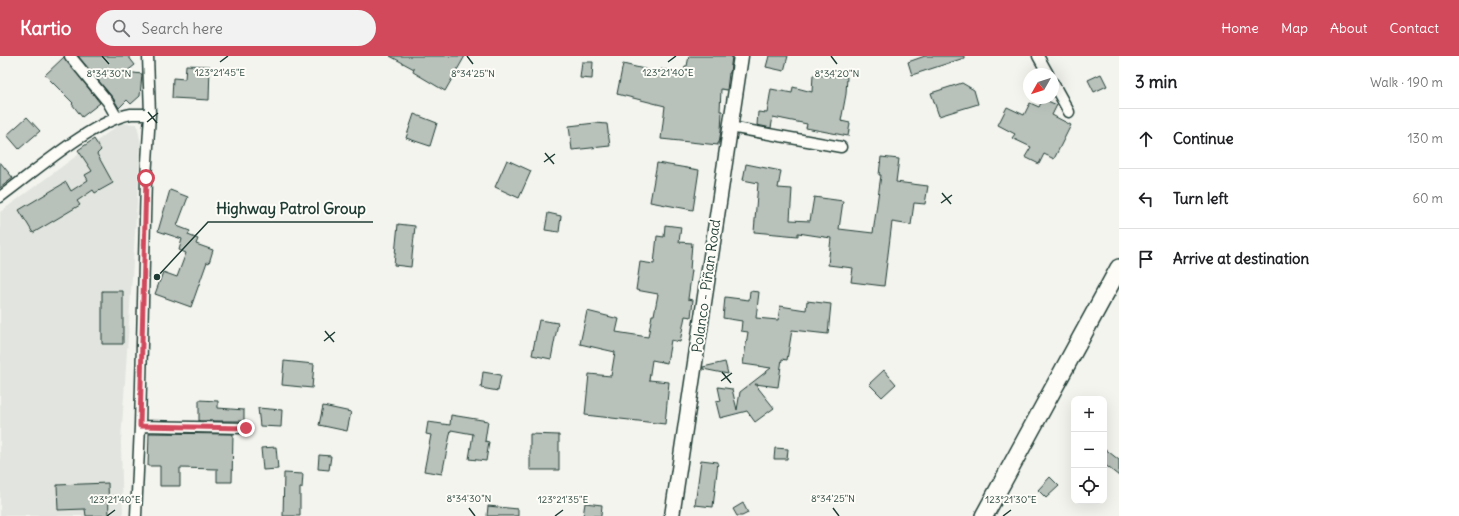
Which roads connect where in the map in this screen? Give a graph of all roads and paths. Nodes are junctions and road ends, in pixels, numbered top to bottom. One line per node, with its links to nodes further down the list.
1 (70, 56): 9 (street)
2 (148, 56): 8 (street)
3 (742, 56): 10 (main road, Polanco - Piñan Road)
4 (1038, 56): 5 (street)
5 (1045, 68)
6 (1059, 94): 7 (street)
7 (1069, 112)
8 (150, 114): 9 (street); 14 (street)
9 (117, 118): 12 (street)
10 (730, 128): 11 (street); 17 (main road, Polanco - Piñan Road)
11 (841, 147)
12 (0, 197)
13 (1119, 268): 18 (highway)
14 (140, 426): 15 (street); 16 (street)
15 (246, 428)
16 (136, 516)
17 (672, 516)
18 (984, 516)

